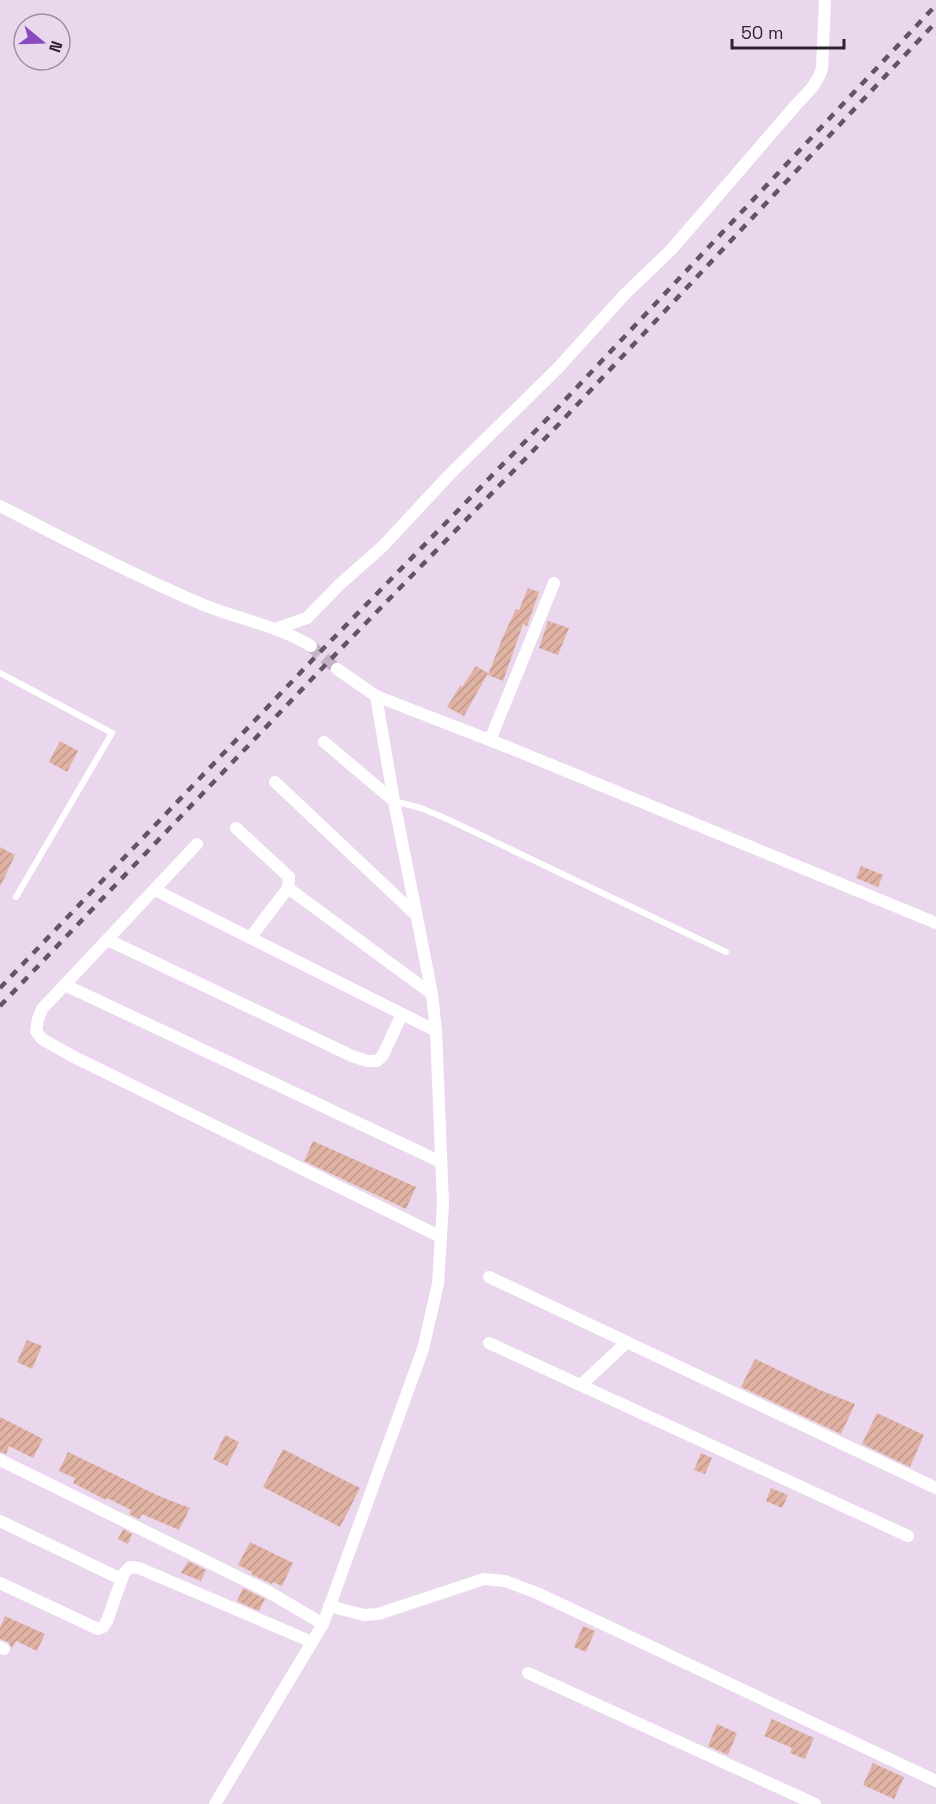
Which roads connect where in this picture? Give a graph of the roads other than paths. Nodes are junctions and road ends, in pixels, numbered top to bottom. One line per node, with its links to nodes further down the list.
1 (825, 0): 4 (street)
2 (0, 507): 4 (street)
3 (554, 583): 9 (street)
4 (275, 629): 5 (street)
5 (311, 646)
6 (337, 669): 8 (street)
7 (0, 674): 17 (lane)
8 (376, 696): 9 (street); 12 (street)
9 (490, 740): 19 (street)
10 (324, 742): 12 (street)
11 (275, 782): 18 (street)
12 (394, 801): 18 (street); 22 (lane)
13 (236, 828): 15 (street)
14 (197, 844): 16 (street)
15 (288, 888): 20 (street); 24 (street)
16 (155, 890): 20 (street); 21 (street)
17 (16, 897)
18 (417, 915): 24 (street)
19 (936, 923)
20 (250, 938): 25 (street)
21 (108, 940): 23 (street); 25 (street)
22 (726, 952)
23 (65, 985): 27 (street); 28 (street)
24 (432, 994): 26 (street)
25 (402, 1014): 26 (street)
26 (436, 1031): 27 (street)
27 (441, 1162): 28 (street)
28 (441, 1237): 39 (street)
29 (489, 1277): 30 (street)
30 (627, 1342): 32 (street); 34 (street)
31 (489, 1343): 32 (street)
32 (581, 1385): 36 (street)
33 (0, 1461): 40 (street)
34 (936, 1488)
35 (0, 1521): 37 (street)
36 (908, 1536)
37 (121, 1579): 38 (street); 41 (street)
38 (0, 1583)
39 (334, 1607): 40 (street); 43 (street)
40 (323, 1624): 41 (street)
41 (312, 1642): 44 (street)
42 (528, 1673): 45 (street)
43 (936, 1781)
44 (215, 1804)
45 (815, 1804)

